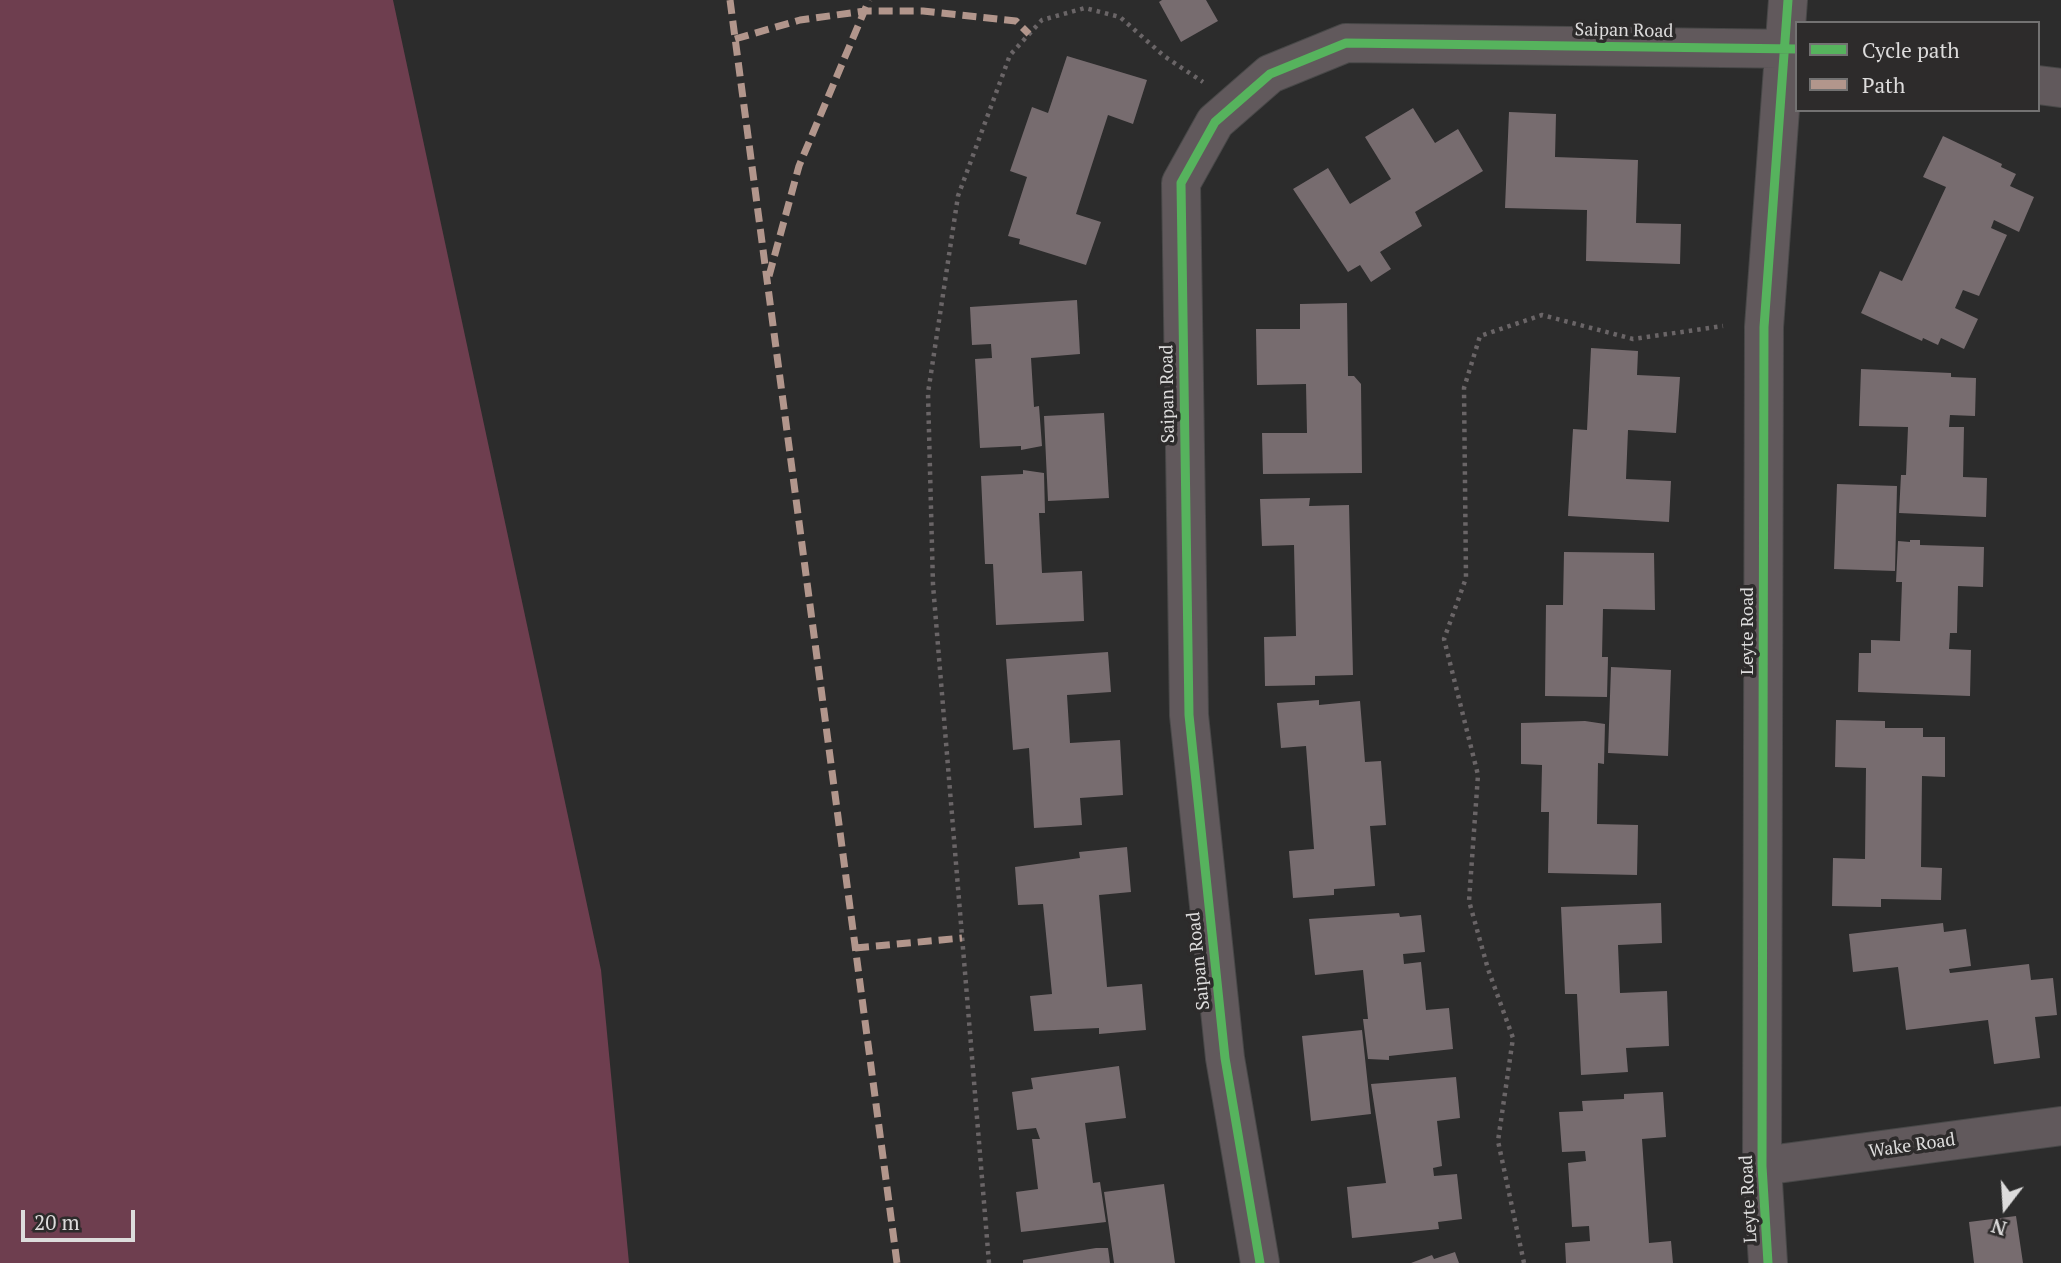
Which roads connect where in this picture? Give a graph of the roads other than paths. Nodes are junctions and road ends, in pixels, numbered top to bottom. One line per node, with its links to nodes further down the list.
1 (1788, 0): 2 (street, Leyte Road)
2 (1790, 49): 6 (street, Leyte Road); 7 (street, Saipan Road)
3 (2040, 85): 4 (street)
4 (2061, 88)
5 (2061, 1126): 6 (street, Wake Road)
6 (1762, 1166): 8 (street, Leyte Road)
7 (1260, 1263)
8 (1768, 1263)

